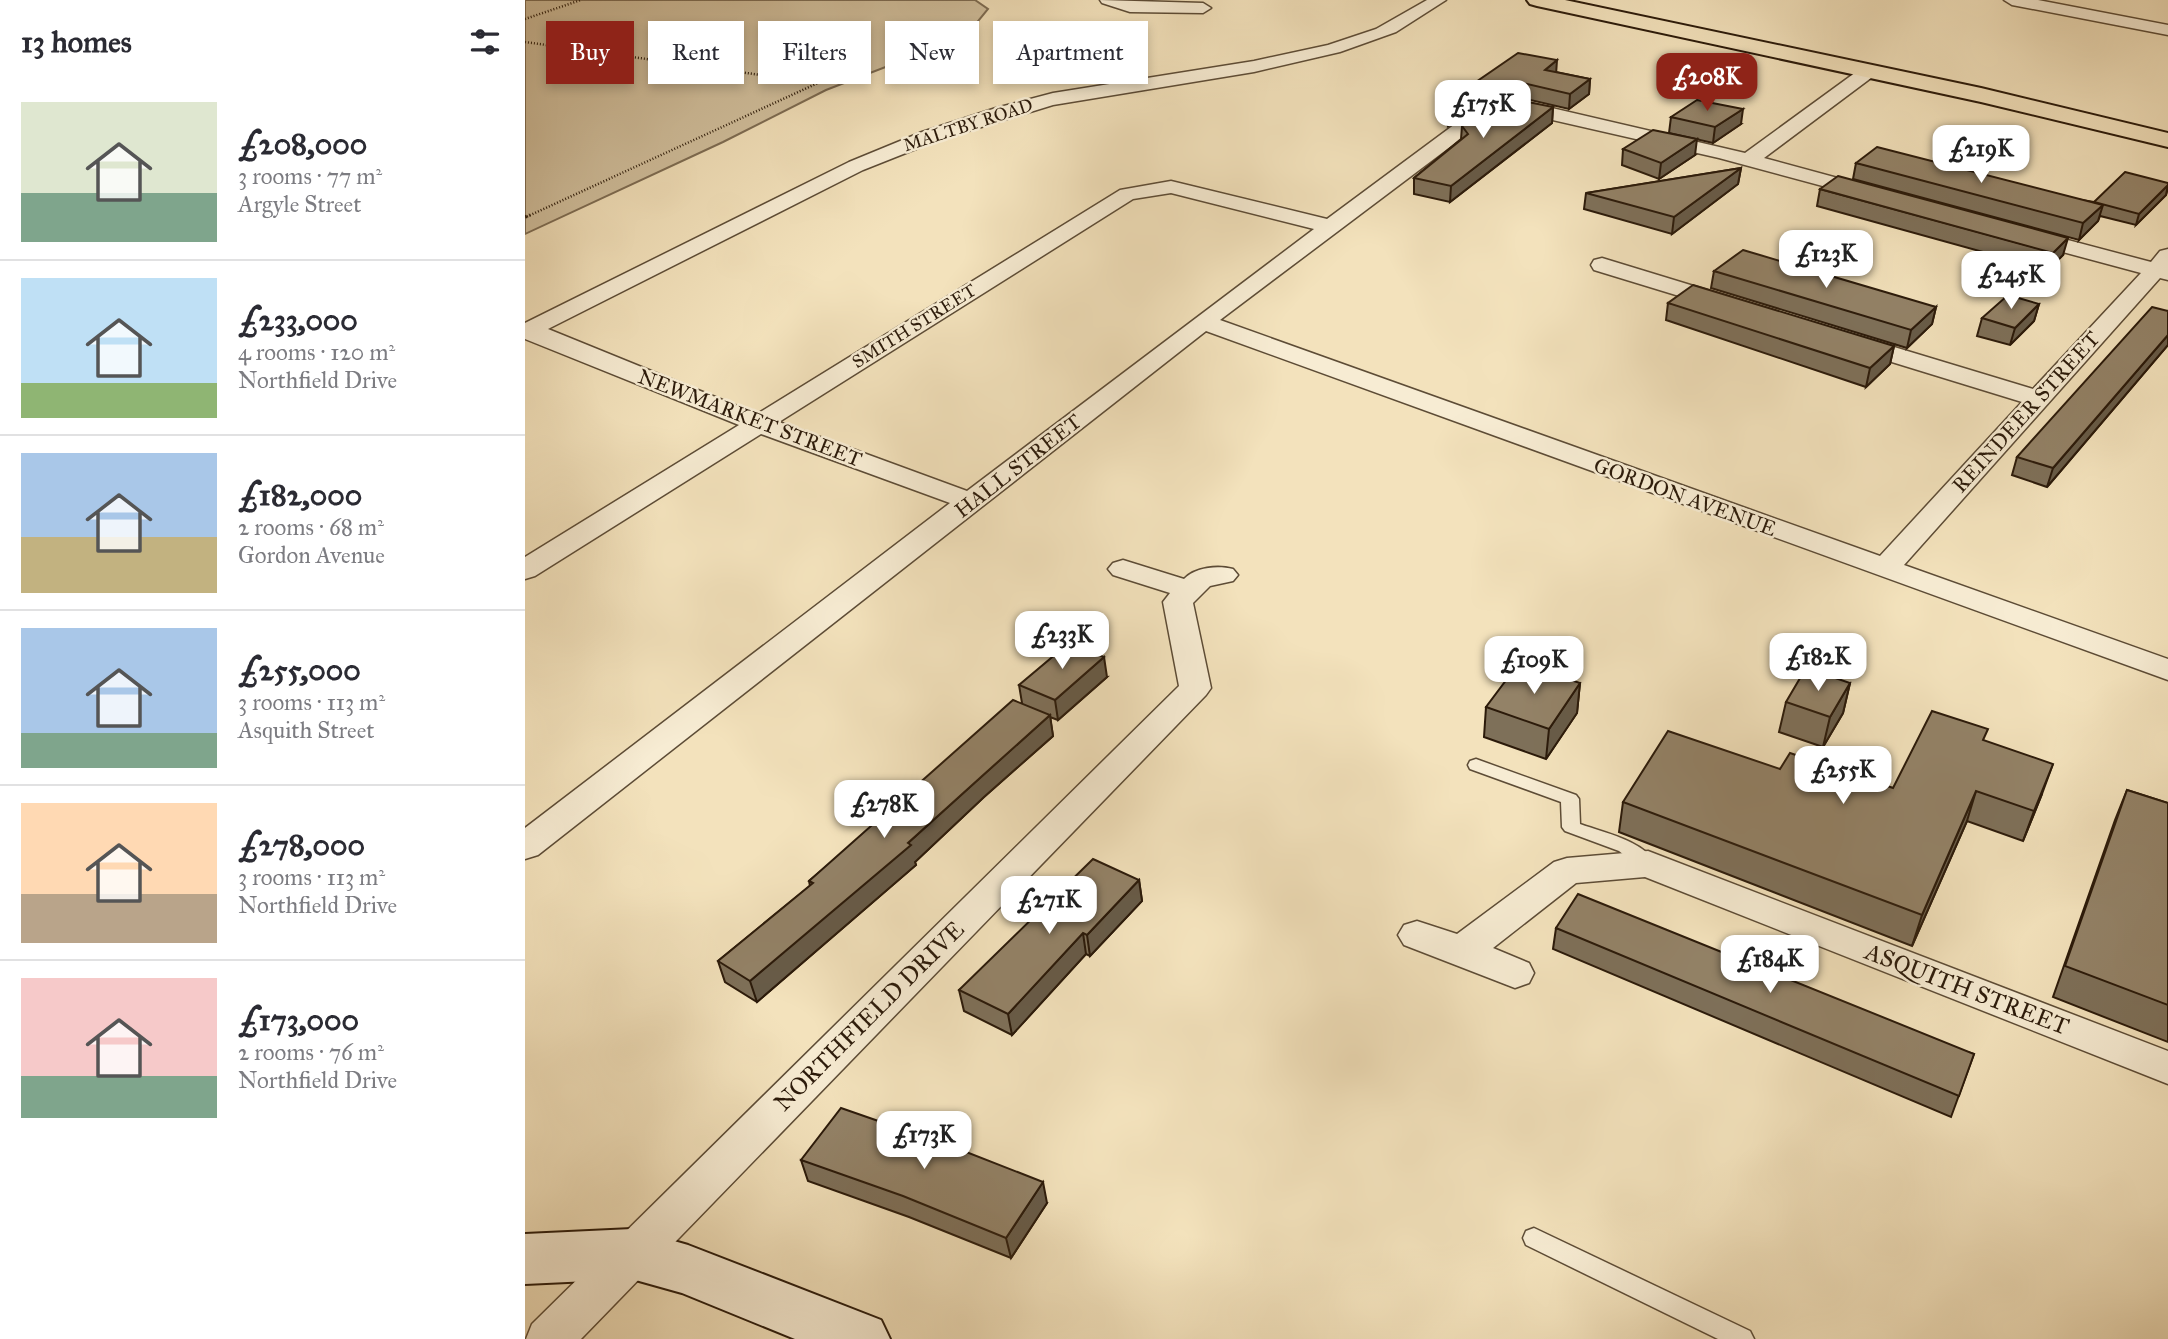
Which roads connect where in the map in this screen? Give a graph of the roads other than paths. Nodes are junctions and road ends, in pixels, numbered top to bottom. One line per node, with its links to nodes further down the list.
1 (1108, 0): 5 (street)
2 (1438, 0): 17 (street, MALTBY ROAD)
3 (1537, 0): 7 (main road)
4 (2012, 0): 6 (street)
5 (1203, 8)
6 (2168, 30)
7 (1869, 71): 8 (main road); 9 (street)
8 (2168, 140)
9 (1748, 160): 10 (street); 11 (street, HALL STREET)
10 (1893, 199)
11 (1330, 226): 16 (street, HALL STREET); 20 (street, SMITH STREET)
12 (2011, 231): 14 (street)
13 (1602, 265): 15 (street)
14 (2164, 266): 19 (street, REINDEER STREET)
15 (1747, 310)
16 (1203, 322): 21 (street, HALL STREET); 23 (street, GORDON AVENUE)
17 (527, 331): 20 (street, NEWMARKET STREET)
18 (1826, 334): 19 (street)
19 (2038, 399): 23 (street, REINDEER STREET)
20 (757, 423): 21 (street, NEWMARKET STREET); 24 (street, SMITH STREET)
21 (972, 502): 29 (street, HALL STREET)
22 (1123, 569): 26 (street)
23 (1884, 569): 27 (street, GORDON AVENUE)
24 (525, 570)
25 (1223, 575): 26 (street)
26 (1190, 590): 36 (street, NORTHFIELD DRIVE)
27 (2168, 670)
28 (1476, 765): 30 (lane)
29 (525, 846)
30 (1648, 864): 32 (street); 34 (street, ASQUITH STREET)
31 (1417, 935): 32 (street)
32 (1462, 951): 33 (street)
33 (1515, 973)
34 (2168, 1068)
35 (1534, 1238): 40 (lane)
36 (632, 1254): 37 (street); 38 (street, NORTHFIELD DRIVE); 39 (street)
37 (525, 1259)
38 (549, 1339)
39 (861, 1339)
40 (1742, 1339)

